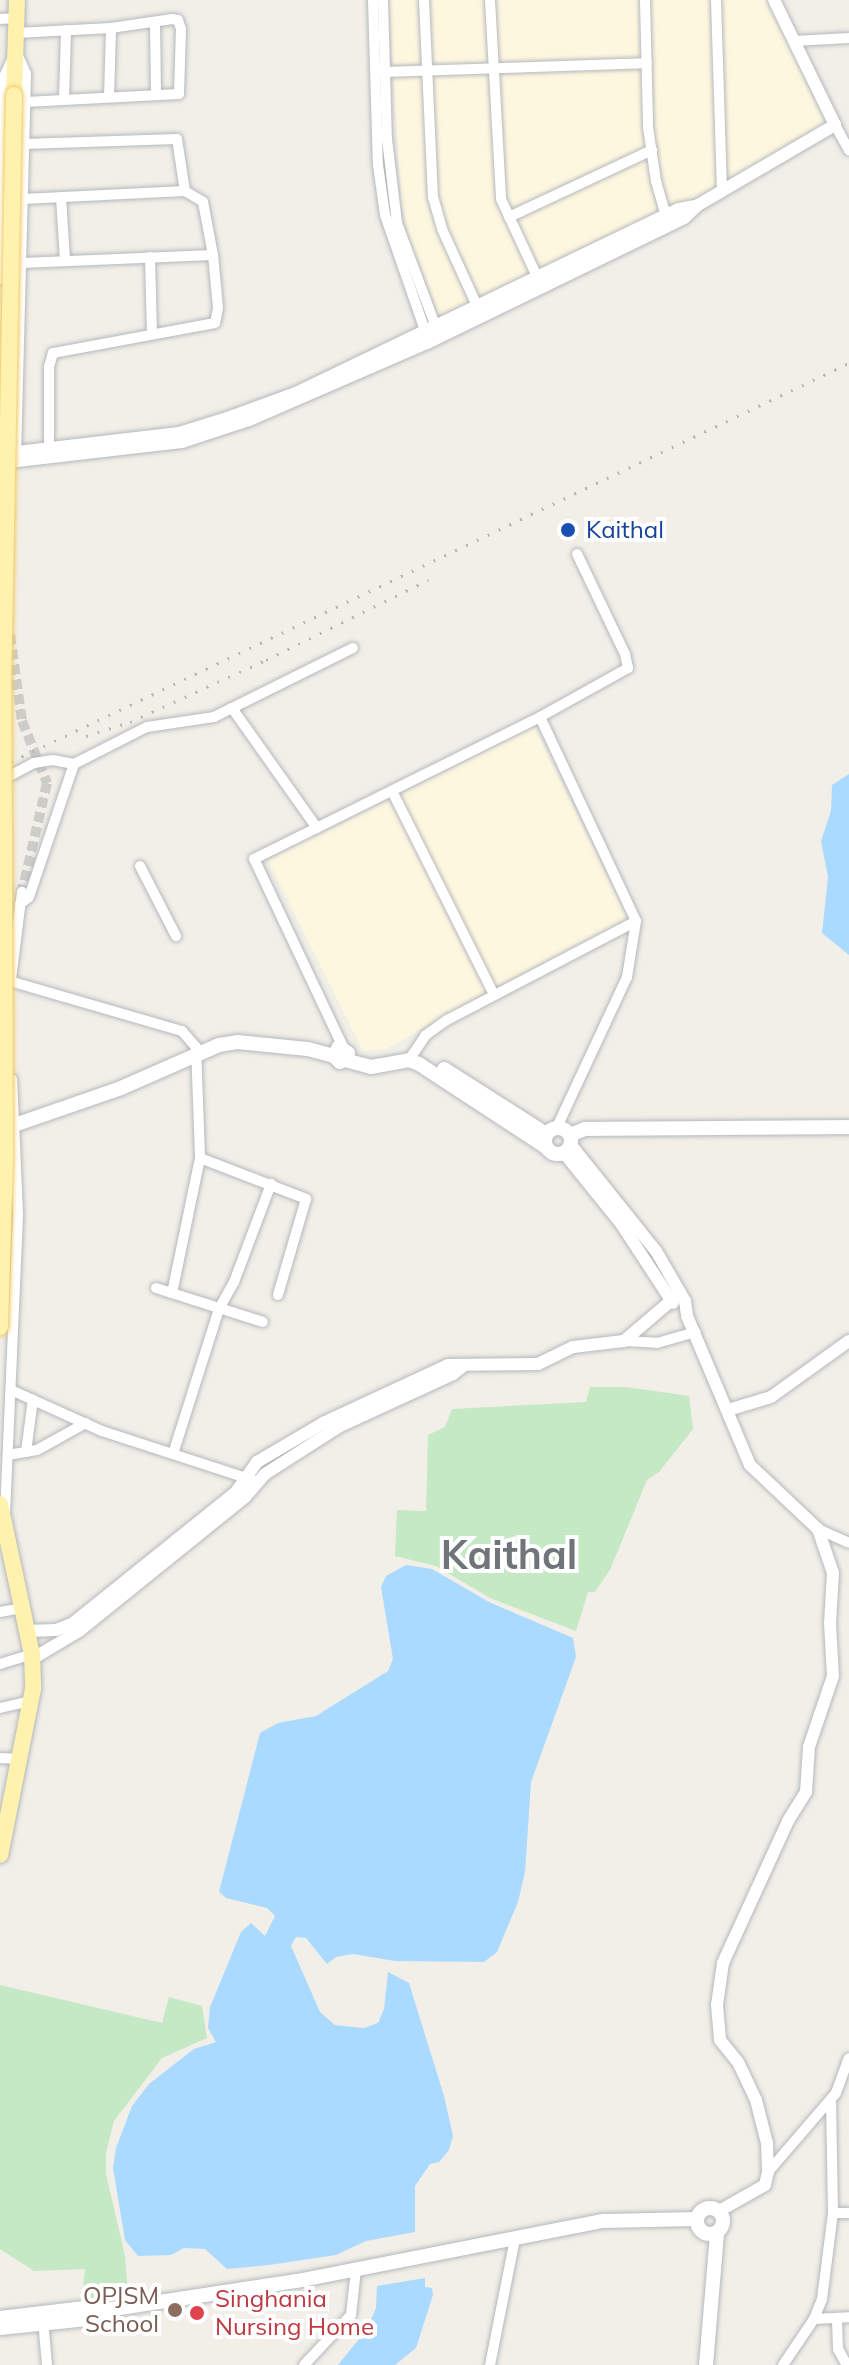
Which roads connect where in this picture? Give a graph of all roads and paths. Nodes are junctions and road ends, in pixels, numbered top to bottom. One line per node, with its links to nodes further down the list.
1 (17, 0): 10 (main road)
2 (373, 0): 18 (street)
3 (383, 0): 18 (street)
4 (424, 0): 17 (street)
5 (490, 0): 16 (street)
6 (645, 0): 15 (street)
7 (716, 0): 28 (street)
8 (774, 0): 14 (street)
9 (155, 22): 11 (street); 19 (street); 19 (street)
10 (11, 23): 12 (street); 21 (main road)
11 (111, 28): 12 (street); 20 (street)
12 (66, 30): 22 (street)
13 (849, 38): 14 (street)
14 (794, 41): 23 (street)
15 (647, 63): 16 (street); 25 (street)
16 (494, 69): 17 (street); 31 (street)
17 (426, 71): 18 (street); 40 (street)
18 (380, 72): 42 (street)
19 (156, 94): 20 (street)
20 (109, 97): 22 (street)
21 (11, 98): 22 (street); 24 (street); 37 (street); 78 (main road, bridge)
22 (64, 99)
23 (835, 125): 26 (street); 28 (street)
24 (24, 144): 27 (street); 30 (street)
25 (652, 150): 31 (street); 32 (street)
26 (849, 150)
27 (185, 191): 29 (street); 33 (street)
28 (722, 191): 32 (street)
29 (61, 197): 30 (street); 35 (street)
30 (23, 199): 36 (street)
31 (509, 217): 39 (street)
32 (667, 220): 39 (street)
33 (213, 255): 34 (street); 41 (street)
34 (150, 257): 35 (street); 41 (street)
35 (65, 261): 36 (street)
36 (22, 263): 45 (street)
37 (0, 269): 38 (street)
38 (0, 278)
39 (540, 283): 40 (street); 42 (street)
40 (478, 308): 42 (street)
41 (152, 334): 44 (street)
42 (433, 335): 44 (street)
43 (0, 454): 45 (street)
44 (48, 454): 45 (street)
45 (15, 457): 46 (street); 48 (street)
46 (0, 463)
47 (577, 554): 51 (street)
48 (7, 627)
49 (353, 648): 50 (street)
50 (232, 708): 52 (street); 55 (street)
51 (540, 717): 54 (street); 59 (street)
52 (74, 764): 53 (street); 58 (street)
53 (0, 782)
54 (392, 791): 55 (street); 62 (street)
55 (317, 828): 64 (street)
56 (140, 866): 60 (street)
57 (22, 892): 58 (street)
58 (20, 904): 61 (street)
59 (636, 921): 62 (street); 69 (street)
60 (176, 936)
61 (5, 979): 63 (street); 66 (street)
62 (494, 995): 65 (street)
63 (196, 1051): 64 (main road); 66 (main road); 70 (street)
64 (341, 1053): 65 (main road)
65 (410, 1057): 69 (main road)
66 (10, 1121): 68 (main road); 82 (street)
67 (849, 1127): 69 (main road)
68 (0, 1130)
69 (559, 1140): 75 (street)
70 (200, 1158): 71 (street); 73 (street)
71 (271, 1184): 74 (street); 76 (street)
72 (156, 1288): 73 (street)
73 (172, 1293): 76 (street)
74 (278, 1295)
75 (675, 1296): 79 (street); 80 (street)
76 (219, 1309): 77 (street); 87 (street)
77 (263, 1322)
78 (0, 1327)
79 (695, 1332): 80 (street); 84 (street)
80 (624, 1341): 89 (street)
81 (849, 1341): 84 (street)
82 (11, 1390): 83 (street); 88 (street)
83 (33, 1399): 85 (street); 86 (street)
84 (728, 1410): 91 (street)
85 (86, 1423): 86 (street); 87 (street)
86 (26, 1452): 88 (street)
87 (173, 1454): 89 (street)
88 (8, 1455): 90 (street)
89 (252, 1480): 96 (street); 97 (street)
90 (2, 1521): 93 (main road)
91 (818, 1529): 92 (street); 107 (street)
92 (849, 1543)
93 (5, 1551): 94 (main road)
94 (22, 1608): 95 (street); 96 (main road)
95 (0, 1612)
96 (27, 1631): 97 (main road)
97 (32, 1657): 98 (street); 99 (main road)
98 (0, 1664)
99 (30, 1701): 100 (street); 102 (main road)
100 (0, 1708)
101 (0, 1758): 102 (street)
102 (19, 1759): 103 (main road)
103 (6, 1795): 104 (main road)
104 (0, 1855)
105 (849, 2058): 106 (street)
106 (831, 2099): 107 (street); 109 (street)
107 (768, 2172): 108 (street)
108 (719, 2211): 111 (main road); 112 (main road)
109 (833, 2213): 110 (street); 118 (street)
110 (849, 2213)
111 (697, 2219): 112 (main road); 113 (main road)
112 (717, 2233): 124 (main road)
113 (515, 2239): 114 (main road); 123 (street)
114 (356, 2270): 117 (main road); 122 (street)
115 (849, 2317): 119 (street)
116 (0, 2318): 117 (main road)
117 (43, 2319): 120 (main road); 121 (street)
118 (814, 2319): 119 (street); 125 (street)
119 (837, 2320): 126 (street)
120 (0, 2328)
121 (47, 2365)
122 (304, 2365)
123 (490, 2365)
124 (706, 2365)
125 (783, 2365)
126 (847, 2365)

